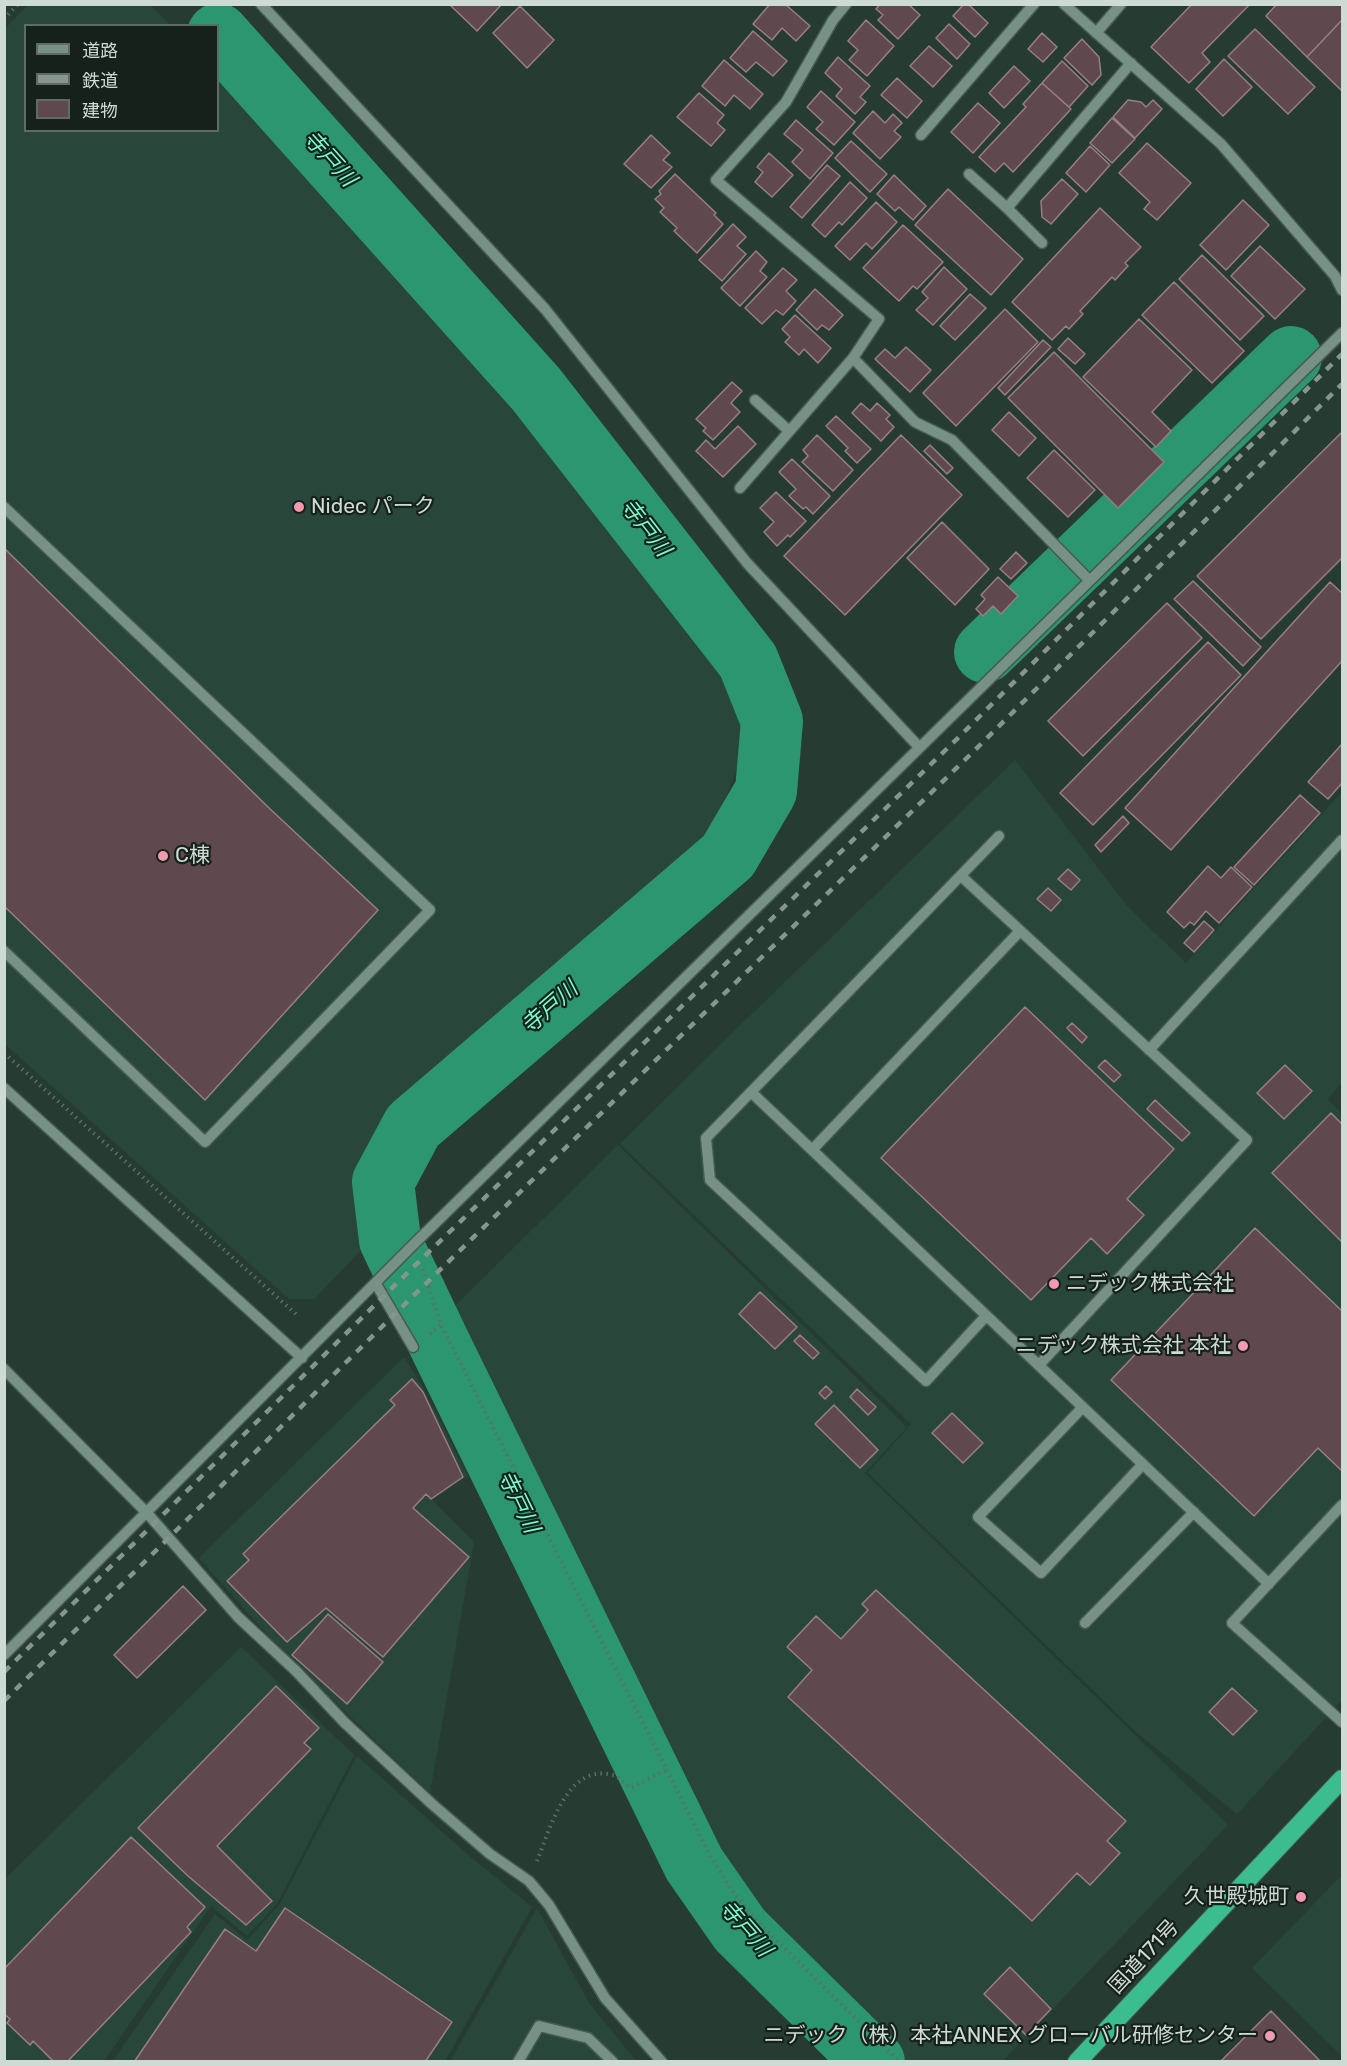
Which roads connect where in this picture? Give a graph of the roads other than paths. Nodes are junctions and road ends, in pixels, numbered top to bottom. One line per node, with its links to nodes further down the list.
1 (261, 4): 20 (street)
2 (846, 4): 14 (street)
3 (1034, 4): 8 (street)
4 (1064, 4): 6 (street)
5 (1121, 4): 6 (street)
6 (1096, 33): 7 (street)
7 (1131, 63): 10 (street); 12 (street)
8 (921, 135)
9 (969, 174): 10 (street)
10 (1007, 208): 11 (street)
11 (1042, 243)
12 (1342, 290)
13 (1342, 333): 19 (street)
14 (853, 358): 16 (street); 19 (street)
15 (755, 400): 16 (street)
16 (788, 430): 17 (street)
17 (740, 488)
18 (4, 507): 25 (street)
19 (1089, 580): 20 (street)
20 (919, 747): 30 (street)
21 (999, 836): 23 (street)
22 (1342, 840): 26 (street)
23 (961, 876): 24 (street); 28 (street)
24 (1020, 931): 26 (street); 29 (street)
25 (4, 951)
26 (1149, 1050): 34 (street)
27 (4, 1088): 33 (street)
28 (751, 1092): 29 (street); 31 (street)
29 (812, 1150): 31 (street)
30 (376, 1284): 32 (street); 33 (street)
31 (986, 1316): 34 (street)
32 (413, 1347)
33 (302, 1358): 40 (street)
34 (1039, 1365): 36 (street)
35 (4, 1369): 40 (street)
36 (1083, 1407): 37 (street); 37 (street)
37 (1143, 1464): 39 (street)
38 (1342, 1505): 41 (street)
39 (1194, 1512): 41 (street); 42 (street)
40 (147, 1513): 43 (street); 48 (street)
41 (1269, 1584): 44 (street)
42 (1085, 1623)
43 (4, 1655)
44 (1342, 1722)
45 (1342, 1779): 49 (highway, 国道171号)
46 (518, 2061): 47 (street)
47 (613, 2061)
48 (662, 2061)
49 (1077, 2061)

